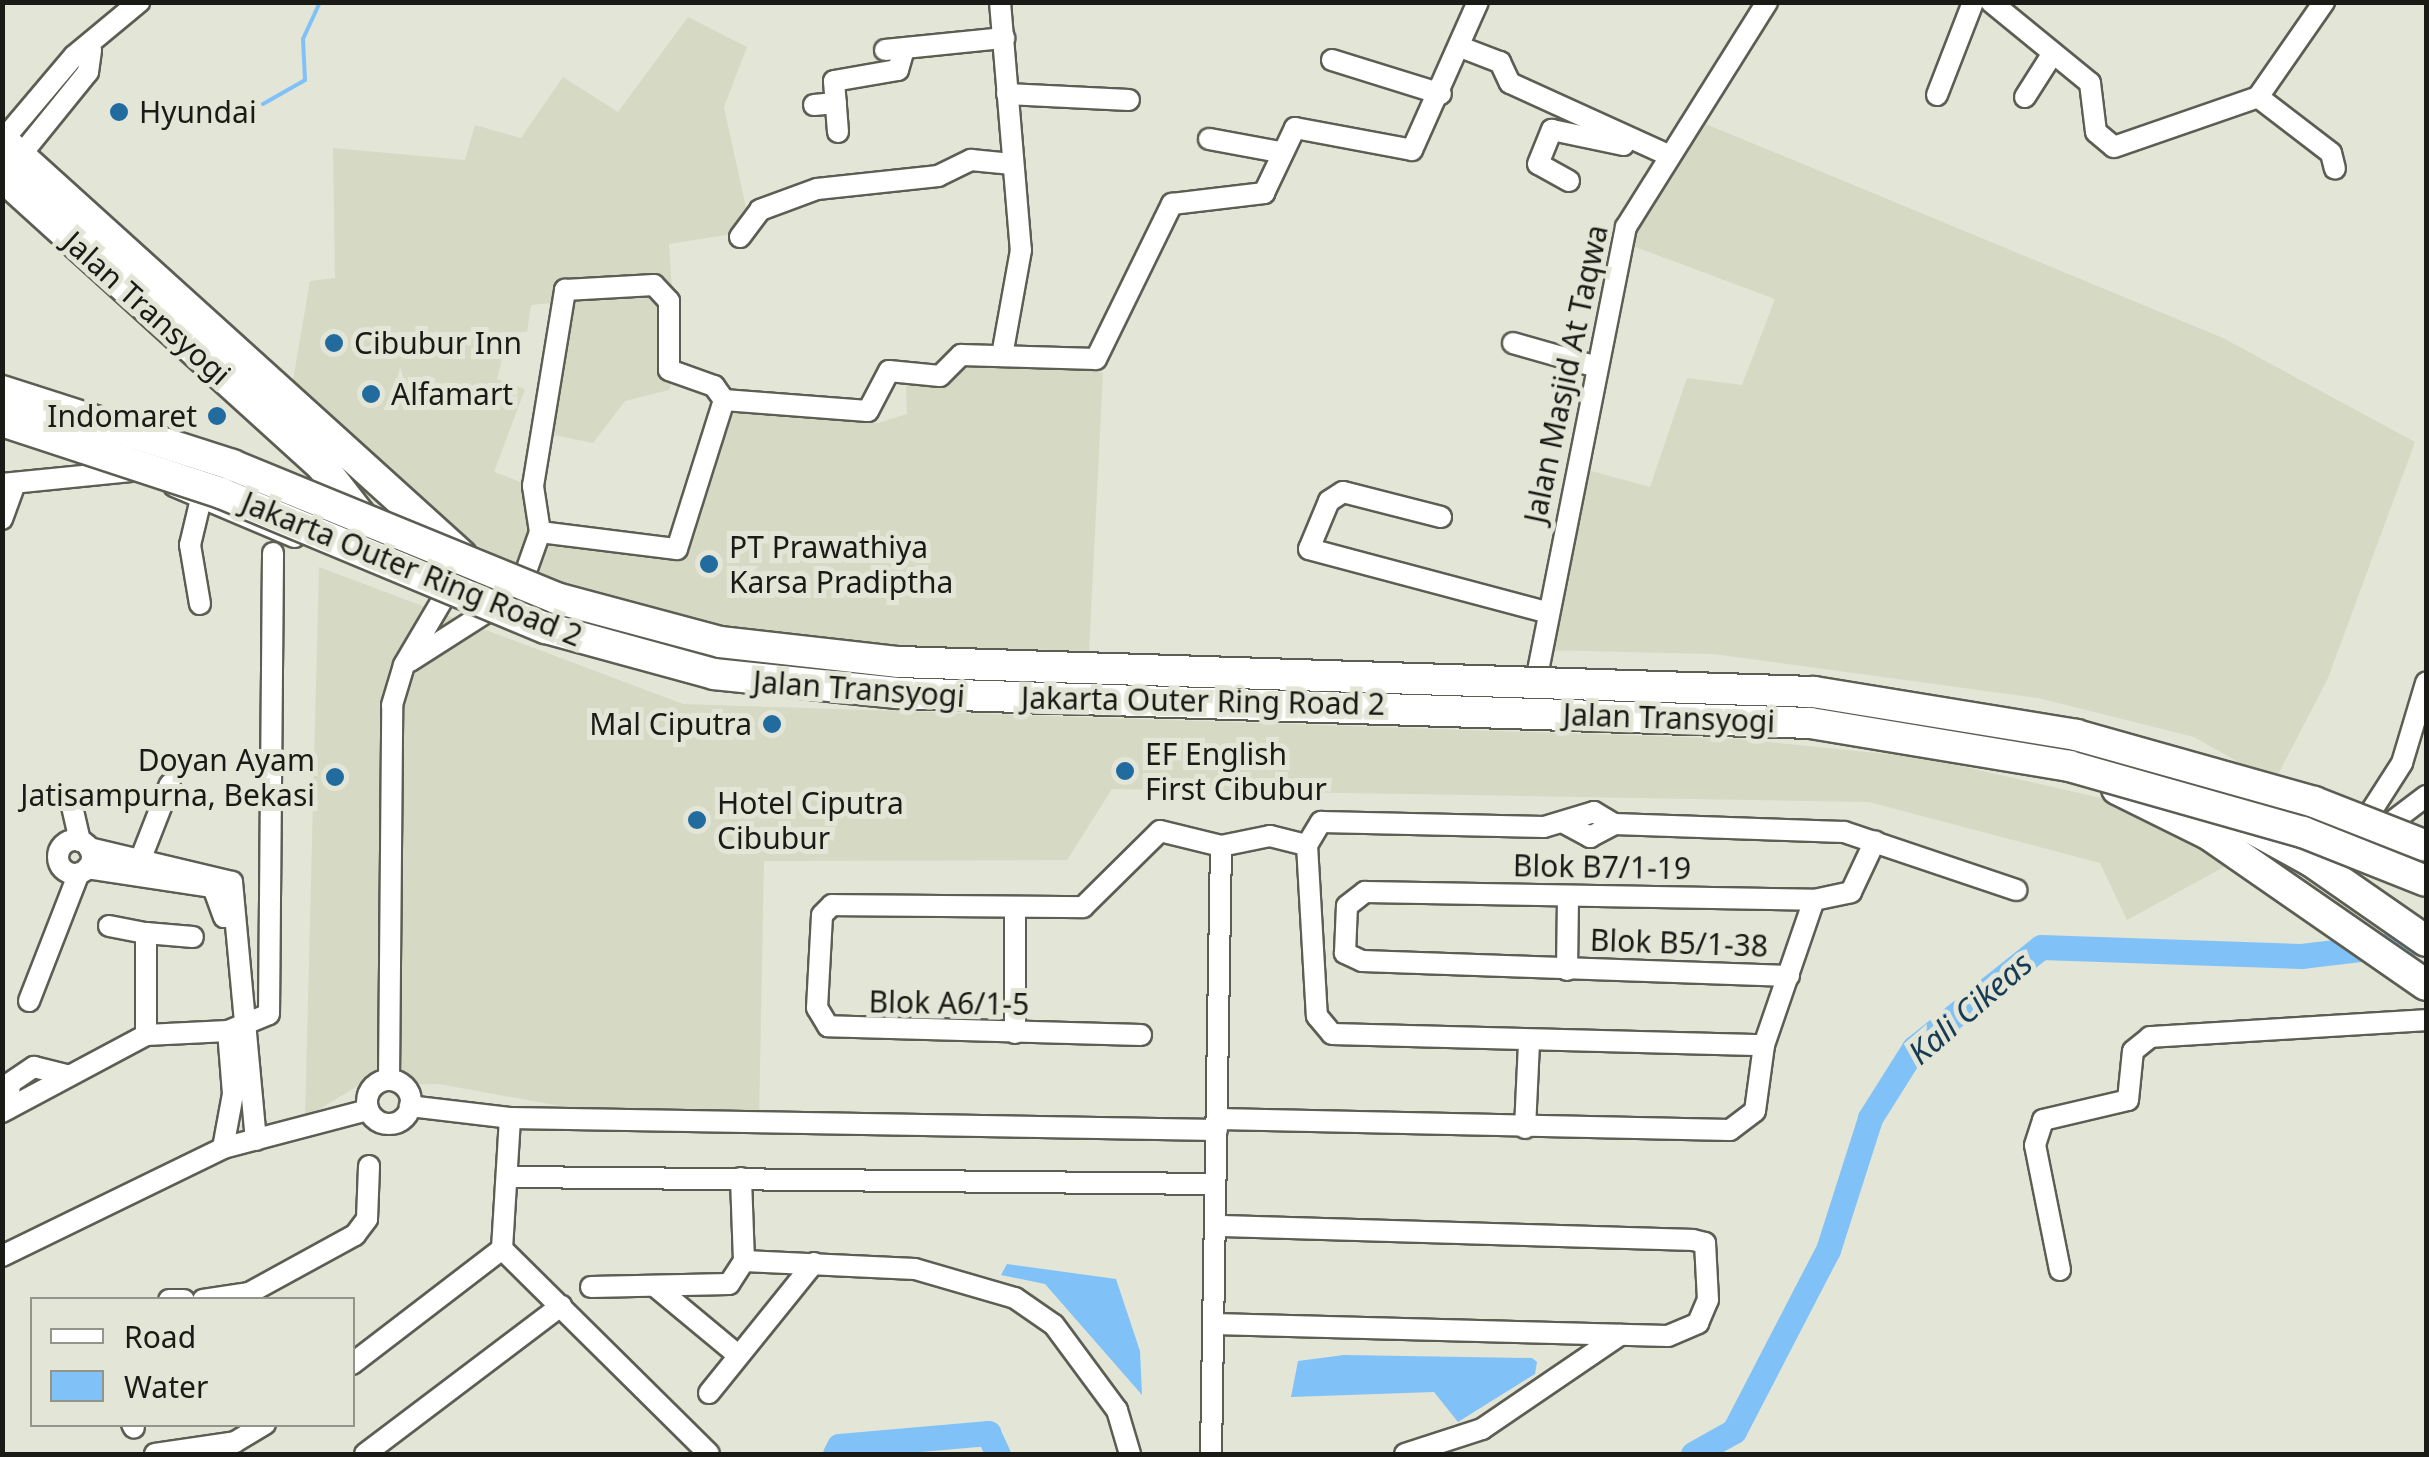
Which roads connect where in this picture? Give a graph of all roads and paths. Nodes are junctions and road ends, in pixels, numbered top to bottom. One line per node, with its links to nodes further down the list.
1 (139, 2): 22 (street)
2 (1000, 2): 8 (street)
3 (1478, 2): 9 (street)
4 (1767, 2): 23 (street, Jalan Masjid At Taqwa)
5 (1973, 2): 14 (street)
6 (1991, 2): 10 (street)
7 (2324, 2): 16 (street)
8 (1004, 38): 12 (street); 18 (street)
9 (1463, 48): 13 (street); 23 (street)
10 (2054, 53): 15 (street); 16 (street)
11 (1332, 60): 13 (street)
12 (1007, 94): 17 (street); 25 (street)
13 (1441, 94): 24 (street)
14 (1937, 95)
15 (2025, 98)
16 (2258, 98): 26 (street)
17 (1129, 100)
18 (836, 103): 19 (street); 20 (street)
19 (814, 105)
20 (838, 132)
21 (1209, 139): 24 (street)
22 (6, 150): 29 (highway, Jalan Transyogi); 45 (highway, Jalan Transyogi)
23 (1659, 151): 27 (street); 33 (street, Jalan Masjid At Taqwa)
24 (1280, 152): 32 (street)
25 (1012, 164): 30 (street); 32 (street)
26 (2335, 169)
27 (1568, 181)
28 (2, 198): 29 (highway)
29 (38, 210): 43 (highway, Jalan Transyogi)
30 (740, 237)
31 (1513, 342): 33 (street)
32 (1004, 350): 35 (street)
33 (1597, 367): 47 (street, Jalan Masjid At Taqwa)
34 (2, 391): 63 (highway, Jakarta Outer Ring Road 2, bridge)
35 (724, 400): 41 (street); 41 (street)
36 (2, 421): 67 (highway, Jakarta Outer Ring Road 2, bridge)
37 (9, 484): 38 (street); 40 (street)
38 (200, 503): 43 (street); 46 (street)
39 (1441, 517): 47 (street)
40 (2, 519)
41 (540, 532): 45 (street)
42 (274, 553): 82 (street)
43 (418, 556): 44 (highway, Jalan Transyogi)
44 (455, 578): 45 (highway, Jalan Transyogi); 48 (street)
45 (506, 601): 48 (street); 49 (highway, Jalan Transyogi); 53 (highway, Jalan Transyogi)
46 (200, 604)
47 (1546, 612): 51 (street, Jalan Masjid At Taqwa)
48 (404, 665): 88 (street)
49 (1298, 668): 50 (highway, Jalan Transyogi); 53 (highway)
50 (1354, 671): 51 (highway, Jalan Transyogi); 54 (highway)
51 (1537, 676): 66 (highway, Jalan Transyogi)
52 (2426, 682): 55 (street)
53 (1303, 706): 54 (highway, Jalan Transyogi)
54 (1354, 708): 79 (highway, Jalan Transyogi)
55 (2402, 763): 57 (street); 66 (street)
56 (170, 784): 65 (street)
57 (2426, 788)
58 (2426, 796): 66 (street)
59 (70, 802): 64 (street)
60 (1875, 841): 61 (street); 68 (street); 70 (street, Blok B7/1-19)
61 (1307, 845): 62 (street); 86 (street)
62 (1221, 846): 71 (street, Blok A6/1-5); 93 (street)
63 (2426, 846)
64 (84, 857): 65 (street); 80 (street); 82 (street)
65 (141, 858): 82 (street)
66 (2331, 874): 75 (highway, Jalan Transyogi)
67 (2426, 881)
68 (2016, 890)
69 (1568, 897): 70 (street, Blok B7/1-19); 76 (street, Blok B7/1-19); 77 (street)
70 (1814, 900): 78 (street)
71 (1015, 910): 83 (street); 83 (street, Blok A6/1-5)
72 (108, 926): 73 (street)
73 (146, 934): 74 (street); 84 (street)
74 (193, 937)
75 (2426, 941)
76 (1346, 953): 77 (street, Blok B5/1-38)
77 (1567, 970): 78 (street, Blok B5/1-38)
78 (1789, 976): 87 (street)
79 (2426, 984)
80 (29, 1000)
81 (2426, 1020): 106 (street)
82 (235, 1030): 84 (street); 95 (street); 96 (street)
83 (1016, 1033): 85 (street, Blok A6/1-5)
84 (146, 1035): 91 (street)
85 (1141, 1035)
86 (1529, 1042): 87 (street); 94 (street)
87 (1764, 1045): 94 (street)
88 (388, 1080): 89 (street); 90 (street)
89 (410, 1106): 90 (street); 92 (street)
90 (368, 1110): 95 (street)
91 (5, 1111)
92 (510, 1118): 93 (street); 98 (street)
93 (1217, 1125): 94 (street); 100 (street)
94 (1526, 1128)
95 (256, 1140): 96 (street)
96 (223, 1148): 103 (street)
97 (369, 1166): 109 (street)
98 (512, 1177): 99 (street); 102 (street)
99 (741, 1178): 100 (street); 104 (street)
100 (1214, 1184): 101 (street)
101 (1215, 1226): 111 (street); 112 (street)
102 (502, 1249): 110 (street); 114 (street)
103 (2, 1256)
104 (744, 1261): 105 (street); 108 (street)
105 (814, 1263): 113 (street); 120 (street)
106 (2060, 1270)
107 (590, 1287): 108 (street)
108 (656, 1287): 113 (street)
109 (222, 1297)
110 (561, 1306): 118 (street); 119 (street)
111 (1214, 1324): 112 (street); 121 (street)
112 (1620, 1335): 122 (street)
113 (738, 1354): 115 (street)
114 (355, 1362)
115 (709, 1393)
116 (261, 1427): 117 (street)
117 (155, 1454)
118 (365, 1454)
119 (708, 1454)
120 (1130, 1454)
121 (1211, 1454)
122 (1405, 1454)

